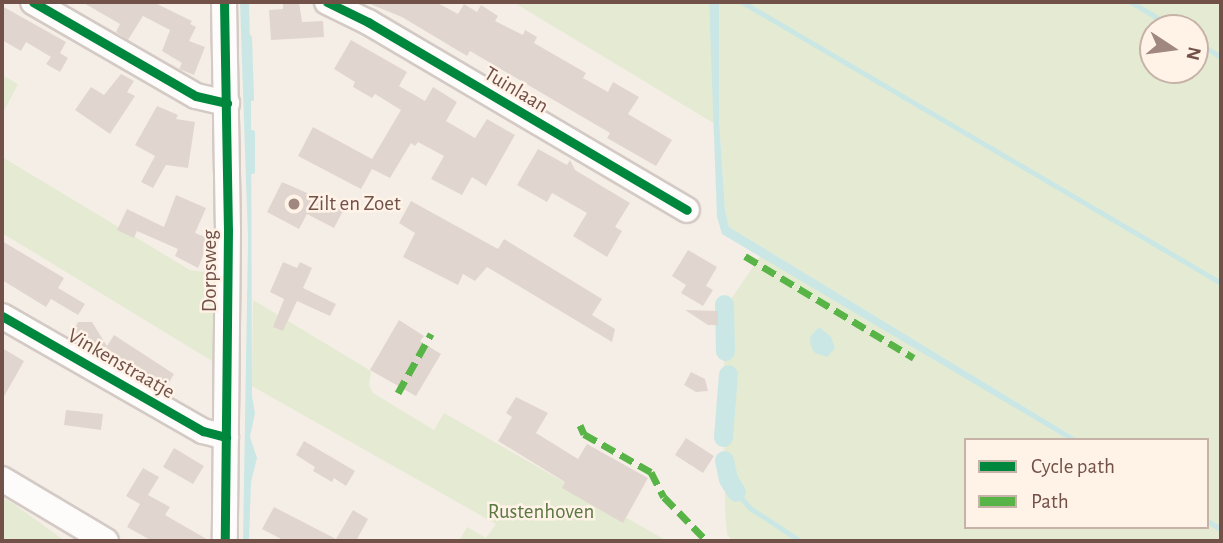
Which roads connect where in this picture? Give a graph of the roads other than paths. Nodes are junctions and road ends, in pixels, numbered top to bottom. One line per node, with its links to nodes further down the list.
1 (33, 2): 4 (street)
2 (224, 2): 4 (street, Dorpsweg)
3 (327, 2): 5 (street, Tuinlaan)
4 (228, 103): 7 (street, Dorpsweg)
5 (687, 210)
6 (2, 316): 7 (street, Vinkenstraatje)
7 (226, 437): 10 (street, Dorpsweg)
8 (2, 479): 9 (street)
9 (106, 541)
10 (225, 541)

